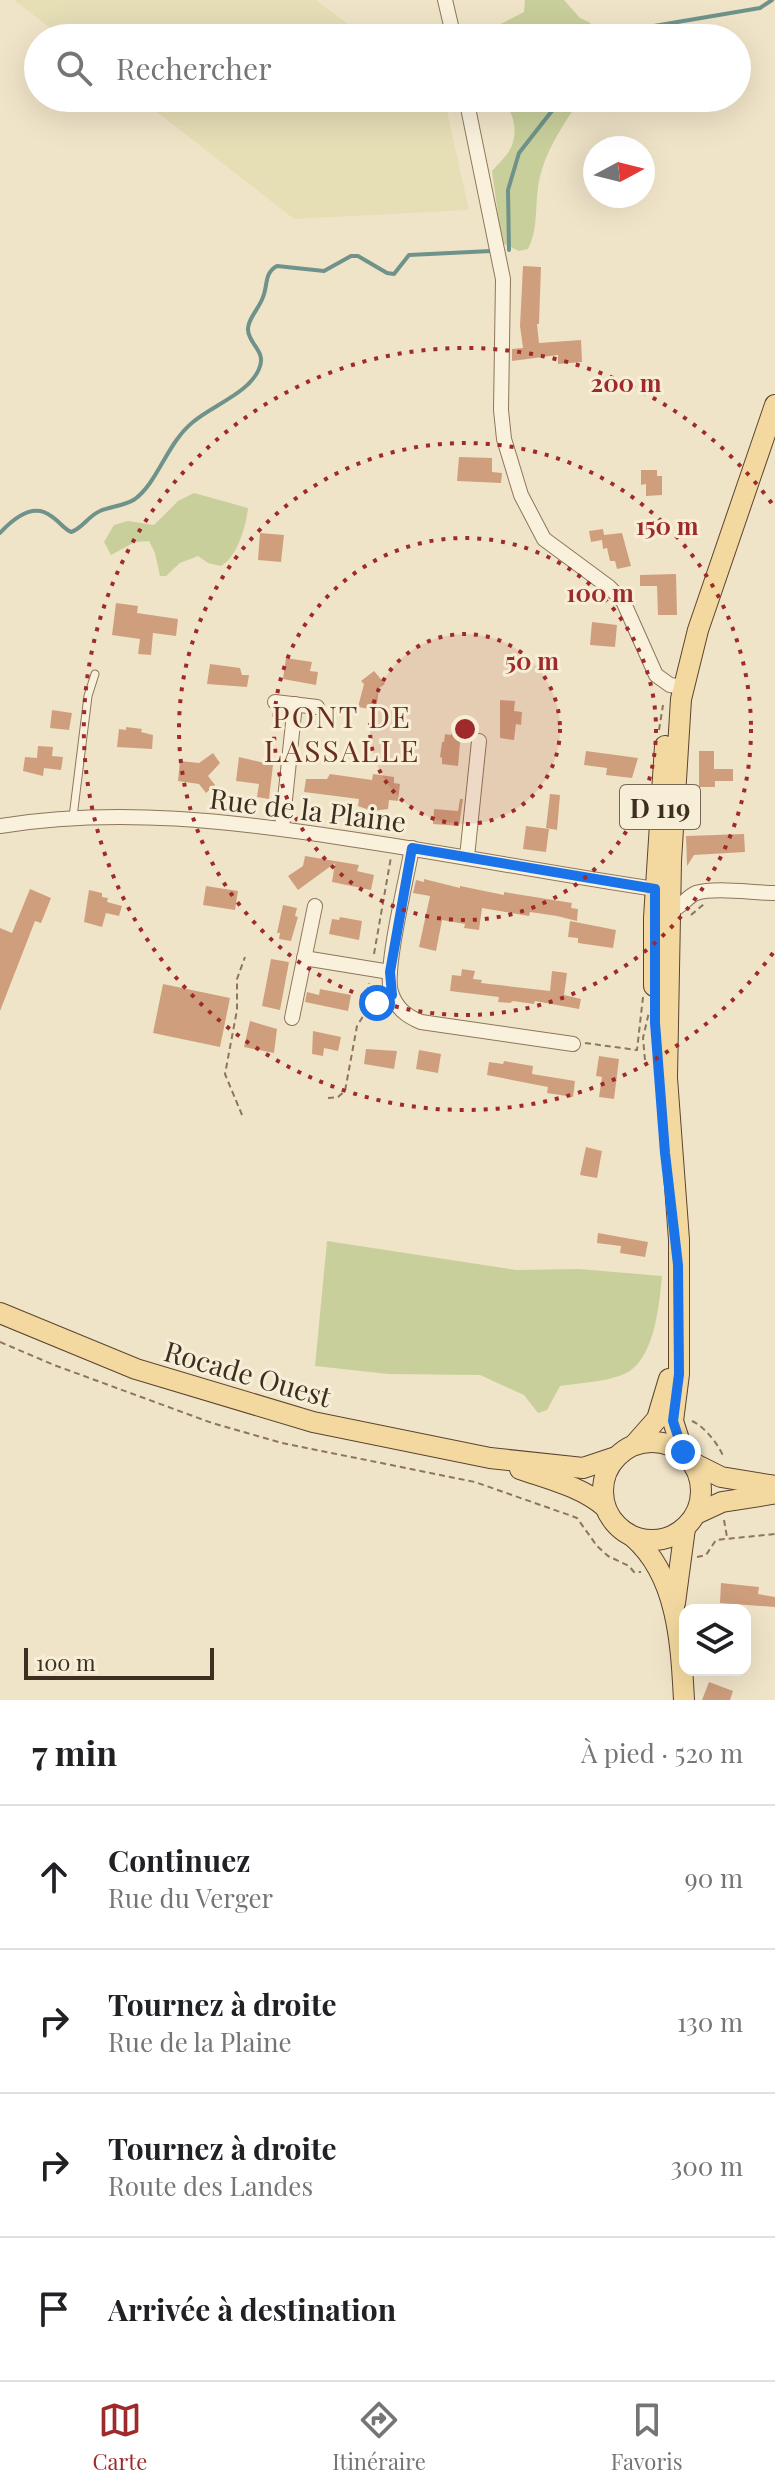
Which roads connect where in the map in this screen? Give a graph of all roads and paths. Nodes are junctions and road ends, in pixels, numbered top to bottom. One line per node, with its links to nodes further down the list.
1 (445, 0): 2 (street)
2 (451, 24)
3 (469, 112): 6 (street)
4 (775, 405): 6 (main road, D 119)
5 (95, 674): 11 (lane)
6 (682, 693): 16 (main road, D 119); 19 (main road)
7 (275, 702): 8 (street)
8 (295, 704): 9 (street); 13 (street)
9 (317, 707)
10 (479, 741): 15 (street)
11 (73, 817): 12 (street, Rue de la Plaine); 13 (street, Rue de la Plaine)
12 (0, 826)
13 (282, 828): 14 (street, Rue de la Plaine)
14 (412, 848): 15 (street, Rue de la Plaine); 22 (street)
15 (467, 857): 16 (street, Rue de la Plaine)
16 (655, 889): 19 (street); 33 (main road, D 119)
17 (775, 893): 19 (street)
18 (315, 906): 21 (street)
19 (669, 910): 33 (main road)
20 (245, 957): 32 (path)
21 (304, 958): 22 (street); 27 (street)
22 (390, 972): 23 (street)
23 (392, 995): 24 (path); 28 (street)
24 (365, 1003)
25 (642, 1012): 29 (path)
26 (649, 1012): 30 (path)
27 (292, 1018)
28 (573, 1044): 29 (path)
29 (637, 1050): 30 (path)
30 (644, 1051): 31 (path)
31 (645, 1060)
32 (242, 1115)
33 (678, 1265): 35 (main road, D 119)
34 (0, 1313): 39 (main road, Rocade Ouest)
35 (678, 1336): 37 (main road, D 119); 40 (main road, D 119)
36 (0, 1342): 44 (path)
37 (634, 1445): 38 (main road); 40 (main road)
38 (616, 1457): 39 (main road, Rocade Ouest); 43 (main road)
39 (490, 1458): 43 (main road, Rocade Ouest)
40 (688, 1458): 41 (main road); 45 (main road)
41 (775, 1486)
42 (775, 1494): 45 (main road)
43 (605, 1507): 47 (main road)
44 (569, 1515)
45 (690, 1521): 47 (main road); 49 (main road)
46 (775, 1534): 48 (path)
47 (633, 1537): 49 (main road)
48 (700, 1557)
49 (674, 1611): 50 (main road)
50 (684, 1700)

